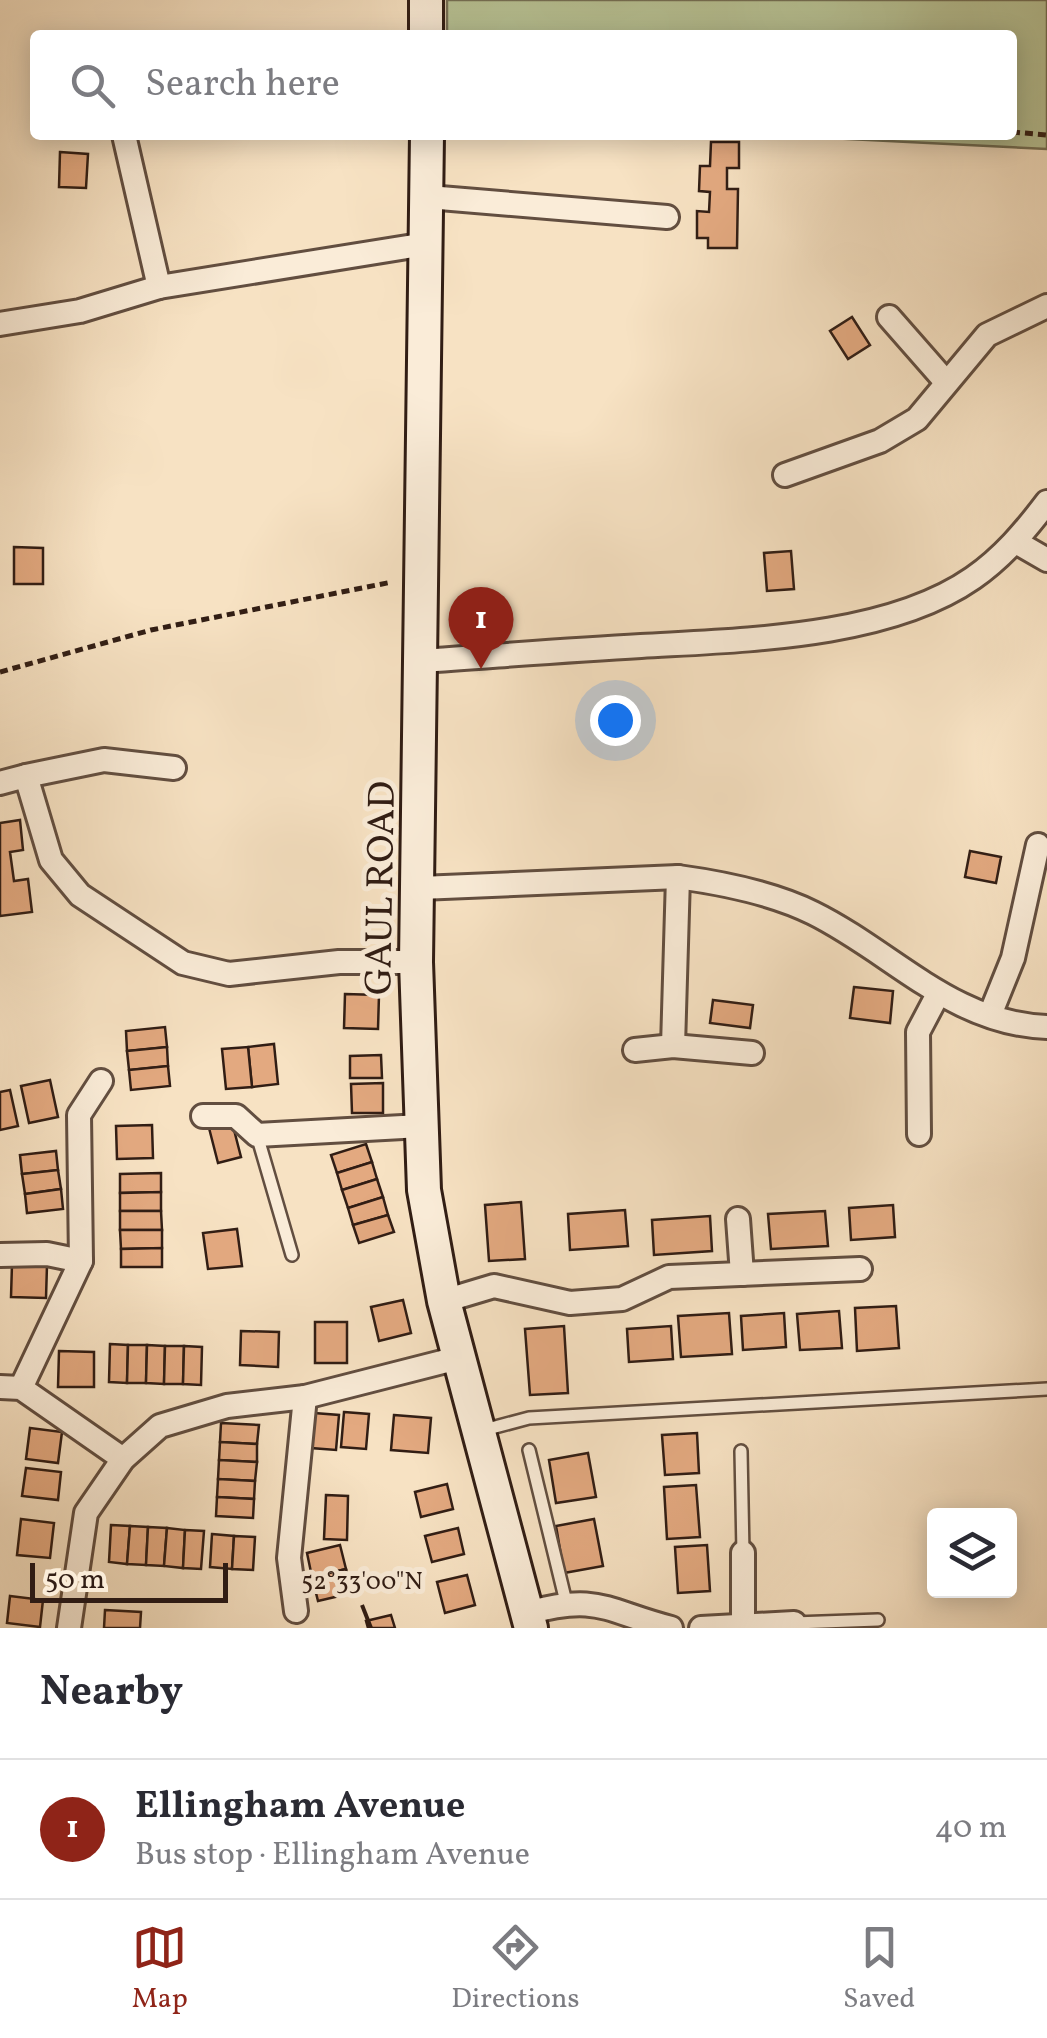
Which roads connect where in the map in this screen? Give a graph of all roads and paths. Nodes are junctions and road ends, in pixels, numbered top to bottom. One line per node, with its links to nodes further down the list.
1 (426, 0): 2 (street)
2 (426, 30)
3 (1017, 132): 4 (path)
4 (1047, 135)
5 (125, 140): 10 (street)
6 (427, 140): 7 (street, GAUL ROAD)
7 (428, 196): 8 (street); 9 (street, GAUL ROAD)
8 (667, 216)
9 (426, 244): 10 (street); 19 (street, GAUL ROAD)
10 (160, 287): 13 (street)
11 (1047, 306): 14 (street)
12 (889, 317): 14 (street)
13 (0, 324)
14 (946, 382): 15 (street)
15 (784, 475)
16 (1047, 502): 17 (street)
17 (1016, 542): 18 (street); 20 (street)
18 (1047, 560)
19 (422, 579): 20 (street, GAUL ROAD); 21 (path)
20 (421, 661): 27 (street, GAUL ROAD)
21 (0, 672)
22 (174, 768): 23 (street)
23 (26, 776): 24 (street); 28 (street)
24 (0, 783)
25 (1038, 844): 30 (street)
26 (678, 878): 27 (street); 29 (street); 32 (street)
27 (420, 888): 28 (street, GAUL ROAD)
28 (416, 962): 37 (street, GAUL ROAD)
29 (937, 996): 30 (street); 38 (street)
30 (990, 1015): 31 (street)
31 (1047, 1027)
32 (673, 1046): 33 (street); 34 (street)
33 (636, 1050)
34 (752, 1054)
35 (101, 1082): 43 (street)
36 (203, 1116): 39 (street)
37 (421, 1126): 39 (street); 46 (street, GAUL ROAD)
38 (919, 1134)
39 (257, 1135): 42 (lane)
40 (738, 1219): 45 (street)
41 (0, 1255): 43 (street)
42 (292, 1255)
43 (81, 1261): 48 (street)
44 (860, 1269): 45 (street)
45 (742, 1274): 46 (street)
46 (444, 1301): 47 (street, GAUL ROAD)
47 (458, 1358): 50 (street); 51 (street, GAUL ROAD)
48 (11, 1388): 54 (street)
49 (1047, 1389): 51 (lane)
50 (305, 1397): 54 (street); 57 (street)
51 (478, 1431): 58 (street, GAUL ROAD)
52 (529, 1450): 56 (lane)
53 (741, 1451): 55 (lane)
54 (123, 1459): 62 (street)
55 (742, 1553): 61 (street)
56 (566, 1602): 58 (street); 63 (street)
57 (296, 1610)
58 (529, 1620)
59 (878, 1620): 60 (lane)
60 (794, 1623): 61 (street)
61 (744, 1624): 64 (street)
62 (69, 1628)
63 (671, 1628)
64 (701, 1628)

